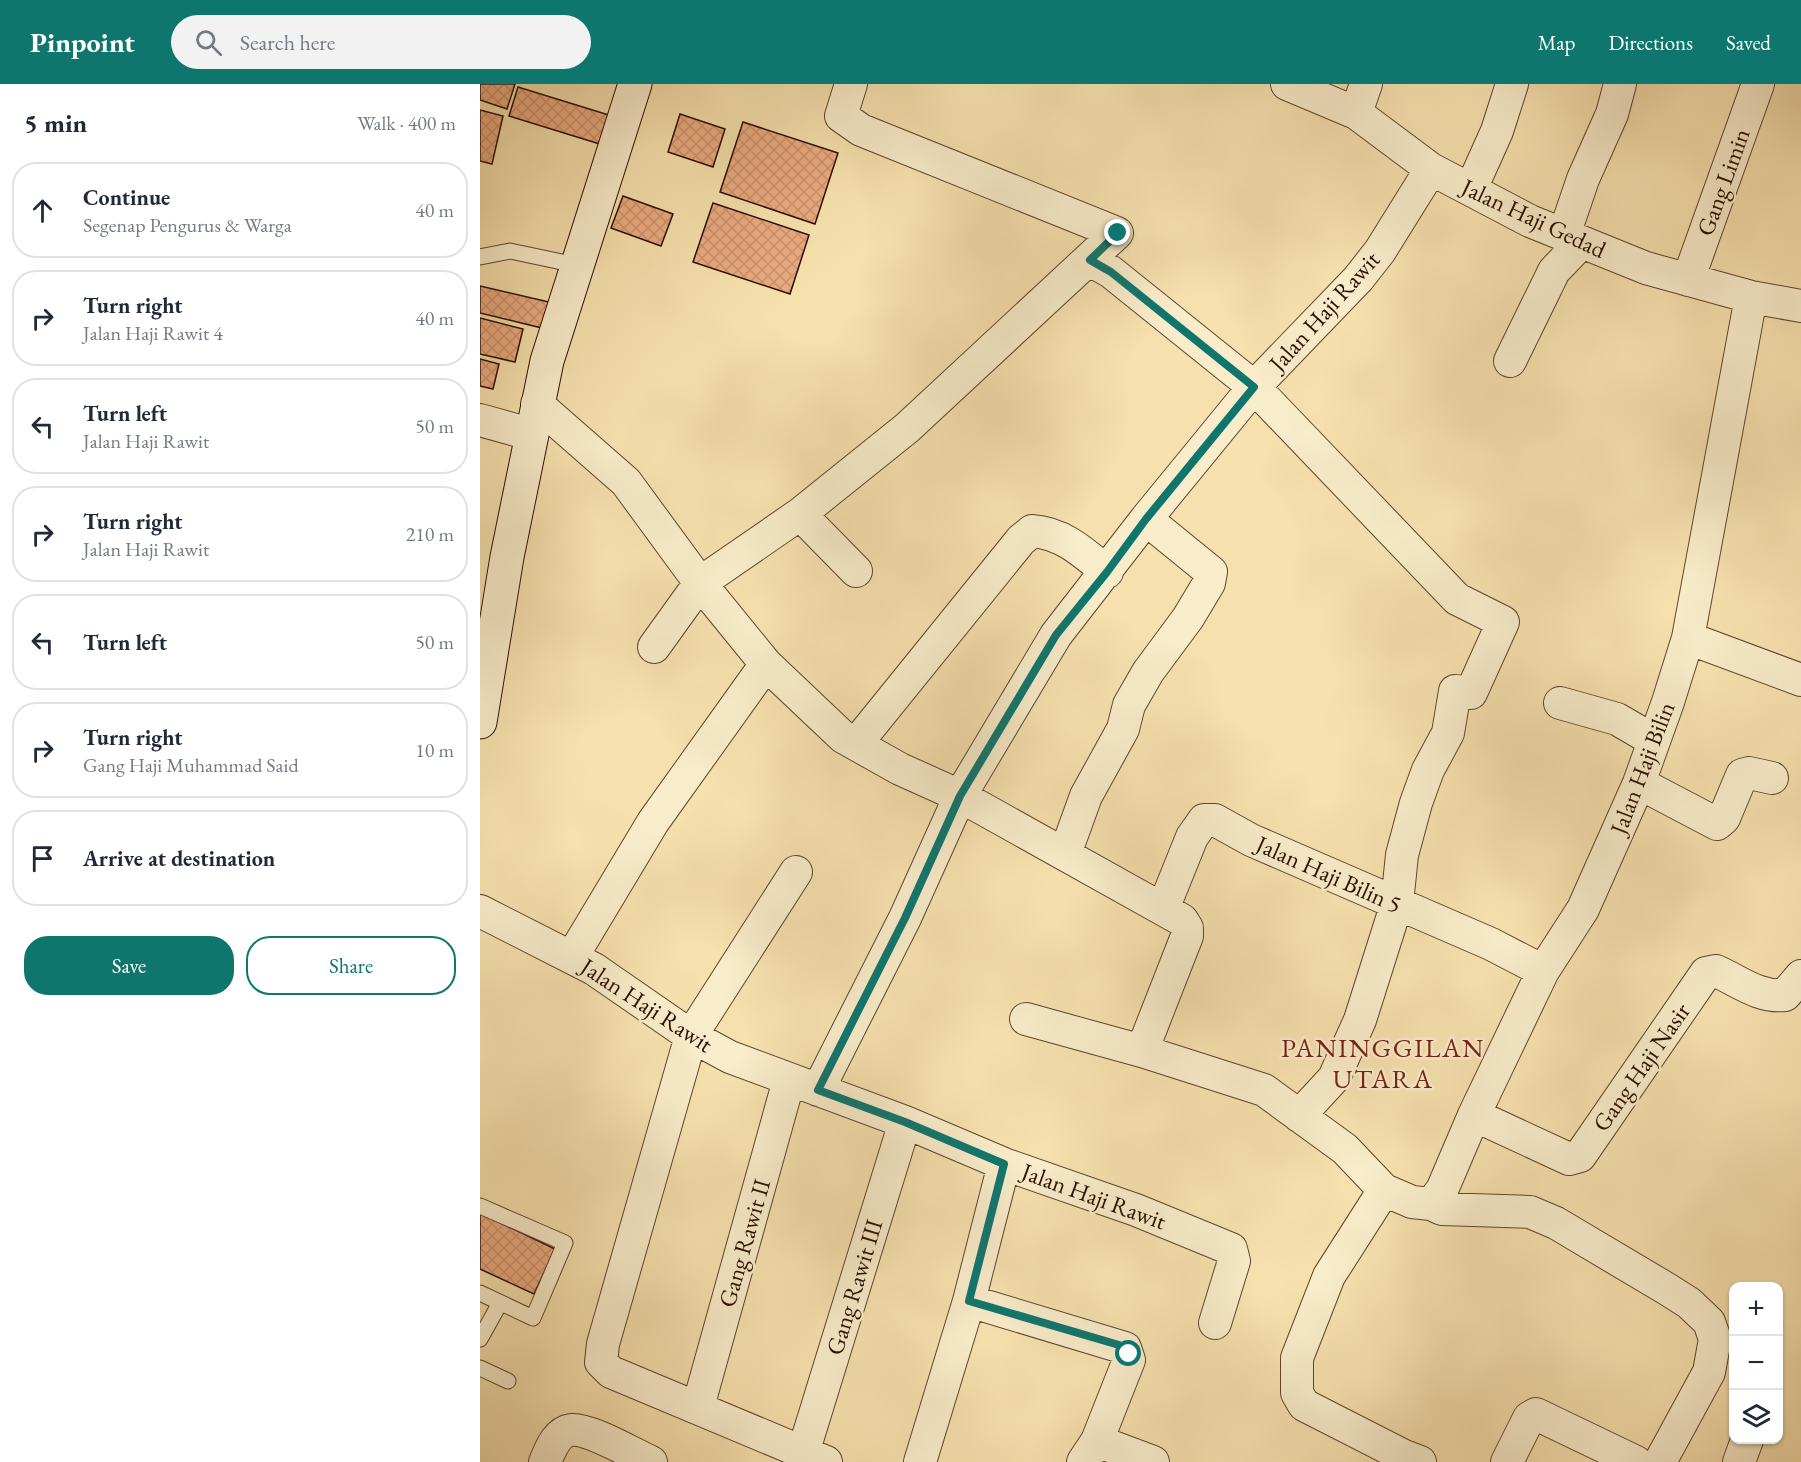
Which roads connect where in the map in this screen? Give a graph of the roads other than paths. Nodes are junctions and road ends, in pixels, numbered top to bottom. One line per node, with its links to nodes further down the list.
1 (635, 84): 13 (main road)
2 (851, 84): 12 (street)
3 (1287, 84): 7 (street, Jalan Haji Gedad)
4 (1512, 84): 9 (street)
5 (1620, 84): 10 (street)
6 (1758, 84): 14 (street, Gang Limin)
7 (1361, 98): 8 (street, Jalan Haji Gedad)
8 (1431, 169): 9 (street, Jalan Haji Gedad); 18 (street, Jalan Haji Rawit)
9 (1471, 189): 10 (street, Jalan Haji Gedad)
10 (1572, 239): 14 (street, Jalan Haji Gedad); 17 (street)
11 (480, 257): 13 (lane)
12 (1090, 260): 18 (street); 21 (street)
13 (576, 265): 19 (main road)
14 (1688, 280): 15 (street, Jalan Haji Gedad)
15 (1750, 297): 16 (street, Jalan Haji Gedad); 26 (street, Jalan Haji Bilin)
16 (1801, 306)
17 (1510, 361)
18 (1254, 387): 22 (street, Jalan Haji Rawit); 40 (street)
19 (534, 419): 20 (street); 25 (street); 29 (main road)
20 (480, 420)
21 (800, 513): 23 (street); 25 (street)
22 (1146, 519): 24 (street, Jalan Haji Rawit); 38 (street)
23 (856, 571)
24 (1107, 572): 34 (street); 37 (street, Jalan Haji Rawit)
25 (700, 583): 27 (street); 28 (street)
26 (1688, 638): 30 (street); 33 (street, Jalan Haji Bilin)
27 (654, 647)
28 (766, 664): 34 (street); 43 (street)
29 (484, 675): 32 (main road)
30 (1801, 680)
31 (1560, 703): 33 (street)
32 (480, 722)
33 (1653, 740): 36 (street, Jalan Haji Bilin)
34 (856, 744): 37 (street)
35 (1772, 778): 36 (street)
36 (1639, 783): 44 (street, Jalan Haji Bilin)
37 (960, 796): 38 (street); 50 (street, Jalan Haji Rawit)
38 (1065, 854): 41 (street)
39 (796, 872): 47 (street)
40 (1397, 903): 41 (street, Jalan Haji Bilin 5); 44 (street, Jalan Haji Bilin 5); 52 (street)
41 (1163, 909): 48 (street)
42 (480, 911): 43 (street, Jalan Haji Rawit)
43 (572, 957): 47 (street, Jalan Haji Rawit)
44 (1543, 971): 51 (street, Jalan Haji Bilin)
45 (1801, 976): 51 (street, Gang Haji Nasir)
46 (1026, 1019): 48 (street)
47 (691, 1036): 49 (street, Jalan Haji Rawit); 65 (street)
48 (1142, 1051): 52 (street)
49 (789, 1080): 50 (street, Jalan Haji Rawit); 65 (street, Gang Rawit II)
50 (818, 1090): 53 (street, Jalan Haji Rawit)
51 (1474, 1115): 56 (street, Jalan Haji Bilin)
52 (1299, 1116): 55 (street)
53 (905, 1122): 54 (street, Jalan Haji Rawit); 68 (street, Gang Rawit III)
54 (1004, 1164): 59 (street); 61 (street, Jalan Haji Rawit)
55 (1384, 1190): 56 (street); 69 (street)
56 (1431, 1204): 76 (street)
57 (480, 1206): 60 (lane)
58 (480, 1293): 60 (lane)
59 (969, 1301): 67 (street); 72 (street)
60 (500, 1303): 62 (lane)
61 (1215, 1323)
62 (480, 1339)
63 (480, 1368): 64 (lane)
64 (508, 1381)
65 (698, 1407): 68 (street)
66 (1746, 1444): 77 (street)
67 (1090, 1452): 73 (street)
68 (814, 1457)
69 (1408, 1460)
70 (544, 1462): 71 (street)
71 (651, 1462)
72 (921, 1462)
73 (1153, 1462)
74 (1507, 1462): 75 (street)
75 (1636, 1462)
76 (1660, 1462)
77 (1739, 1462)

